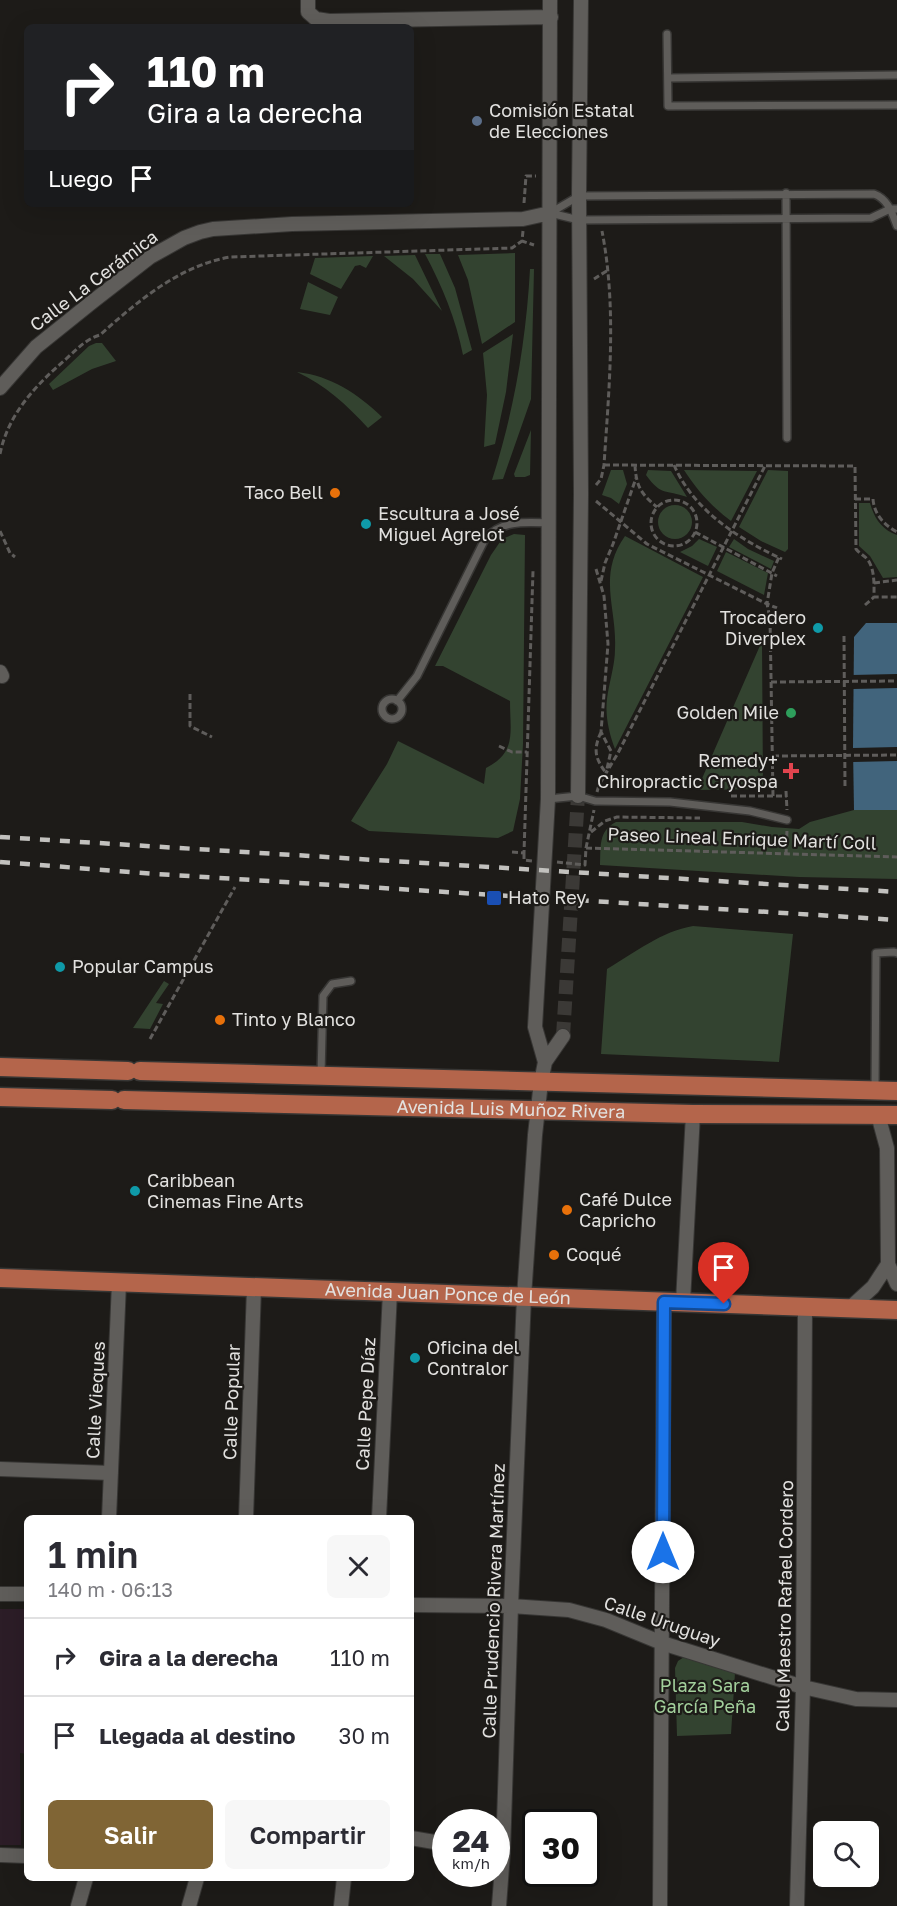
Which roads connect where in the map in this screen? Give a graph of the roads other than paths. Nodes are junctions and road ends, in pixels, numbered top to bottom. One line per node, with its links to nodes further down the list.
1 (308, 0): 4 (street)
2 (550, 0): 4 (street)
3 (581, 0): 10 (street)
4 (551, 17): 12 (street)
5 (667, 34): 7 (lane)
6 (897, 75): 7 (lane)
7 (668, 78): 8 (lane)
8 (897, 105)
9 (786, 193): 10 (lane); 11 (lane); 13 (lane)
10 (579, 196): 12 (lane); 14 (street)
11 (894, 209): 13 (lane); 15 (lane)
12 (549, 213): 14 (lane); 16 (street, Calle La Cerámica); 18 (street)
13 (786, 219): 14 (lane); 17 (lane)
14 (579, 220): 20 (street)
15 (897, 226)
16 (1, 383)
17 (787, 438)
18 (548, 523): 19 (lane); 21 (street)
19 (397, 701)
20 (578, 796): 21 (lane); 22 (lane)
21 (548, 799): 26 (street)
22 (787, 823)
23 (897, 953): 30 (lane)
24 (351, 981): 28 (lane)
25 (563, 1036): 26 (street)
26 (545, 1062): 29 (street, Calle Prudencio Rivera Martínez)
27 (0, 1068): 28 (main road, Avenida Luis Muñoz Rivera)
28 (321, 1076): 29 (main road, Avenida Luis Muñoz Rivera)
29 (541, 1082): 30 (main road, Avenida Luis Muñoz Rivera); 33 (street, Calle Prudencio Rivera Martínez)
30 (875, 1090): 31 (main road, Avenida Luis Muñoz Rivera)
31 (897, 1091)
32 (0, 1097): 33 (main road, Avenida Luis Muñoz Rivera)
33 (538, 1110): 34 (main road, Avenida Luis Muñoz Rivera); 44 (street, Calle Prudencio Rivera Martínez)
34 (693, 1114): 35 (main road, Avenida Luis Muñoz Rivera); 46 (street)
35 (878, 1115): 36 (main road, Avenida Luis Muñoz Rivera); 37 (lane); 38 (street)
36 (897, 1115)
37 (897, 1122)
38 (888, 1264): 41 (street); 48 (street)
39 (0, 1278): 40 (main road, Avenida Juan Ponce de León)
40 (119, 1283): 42 (main road, Avenida Juan Ponce de León); 51 (street, Calle Vieques)
41 (897, 1284)
42 (254, 1288): 43 (main road, Avenida Juan Ponce de León); 53 (street, Calle Popular)
43 (390, 1292): 44 (main road, Avenida Juan Ponce de León); 54 (street, Calle Pepe Díaz)
44 (524, 1298): 45 (main road, Avenida Juan Ponce de León); 58 (street, Calle Prudencio Rivera Martínez)
45 (664, 1302): 46 (main road, Avenida Juan Ponce de León); 59 (street)
46 (683, 1302): 47 (main road, Avenida Juan Ponce de León)
47 (805, 1307): 48 (main road, Avenida Juan Ponce de León); 60 (street, Calle Maestro Rafael Cordero)
48 (850, 1308): 49 (main road, Avenida Juan Ponce de León)
49 (897, 1310)
50 (0, 1469): 51 (street)
51 (111, 1473): 52 (street, Calle Vieques)
52 (109, 1515)
53 (246, 1515)
54 (379, 1515)
55 (0, 1594): 56 (street)
56 (24, 1594)
57 (414, 1605): 58 (street, Calle Uruguay)
58 (511, 1606): 59 (street, Calle Uruguay); 62 (street, Calle Prudencio Rivera Martínez)
59 (662, 1643): 60 (street, Calle Uruguay); 75 (street)
60 (803, 1687): 61 (street, Calle Uruguay); 76 (street, Calle Maestro Rafael Cordero)
61 (897, 1700)
62 (502, 1809)
63 (414, 1839): 64 (street)
64 (432, 1842)
65 (0, 1856): 66 (street)
66 (24, 1856)
67 (85, 1881): 71 (street)
68 (192, 1881): 72 (street)
69 (344, 1881): 73 (street)
70 (499, 1887): 74 (street, Calle Prudencio Rivera Martínez)
71 (78, 1906)
72 (189, 1906)
73 (341, 1906)
74 (499, 1906)
75 (660, 1906)
76 (797, 1906)

